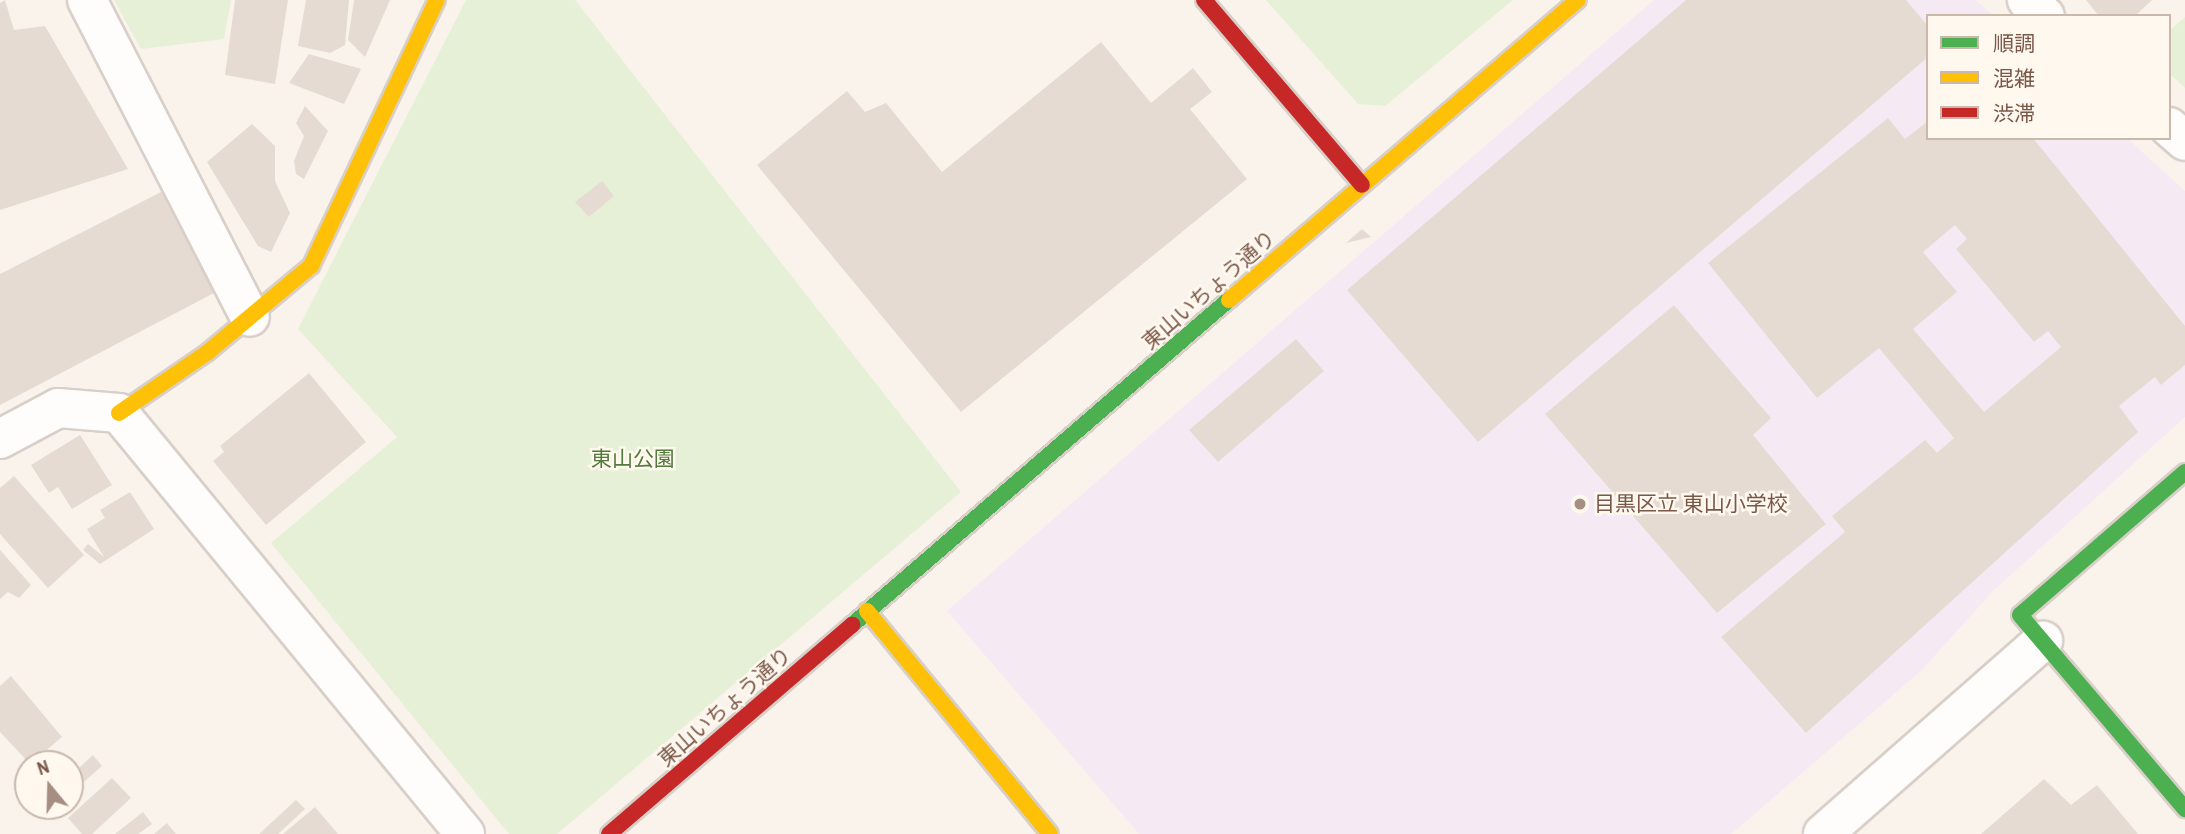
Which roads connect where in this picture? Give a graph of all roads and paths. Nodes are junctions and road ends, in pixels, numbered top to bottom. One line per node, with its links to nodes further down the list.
1 (87, 0): 10 (street)
2 (438, 0): 10 (street)
3 (1203, 0): 9 (street)
4 (1578, 0): 9 (street, 東山いちょう通り)
5 (2027, 0): 6 (street)
6 (2043, 14)
7 (2171, 129): 8 (street)
8 (2185, 141)
9 (1362, 185): 14 (street, 東山いちょう通り)
10 (250, 317): 11 (street)
11 (119, 413): 12 (street); 17 (street)
12 (0, 439)
13 (2185, 472): 15 (street)
14 (867, 611): 18 (street, 東山いちょう通り); 19 (street)
15 (2043, 641): 16 (street); 20 (street)
16 (2185, 809)
17 (465, 834)
18 (609, 834)
19 (1049, 834)
20 (1823, 834)

